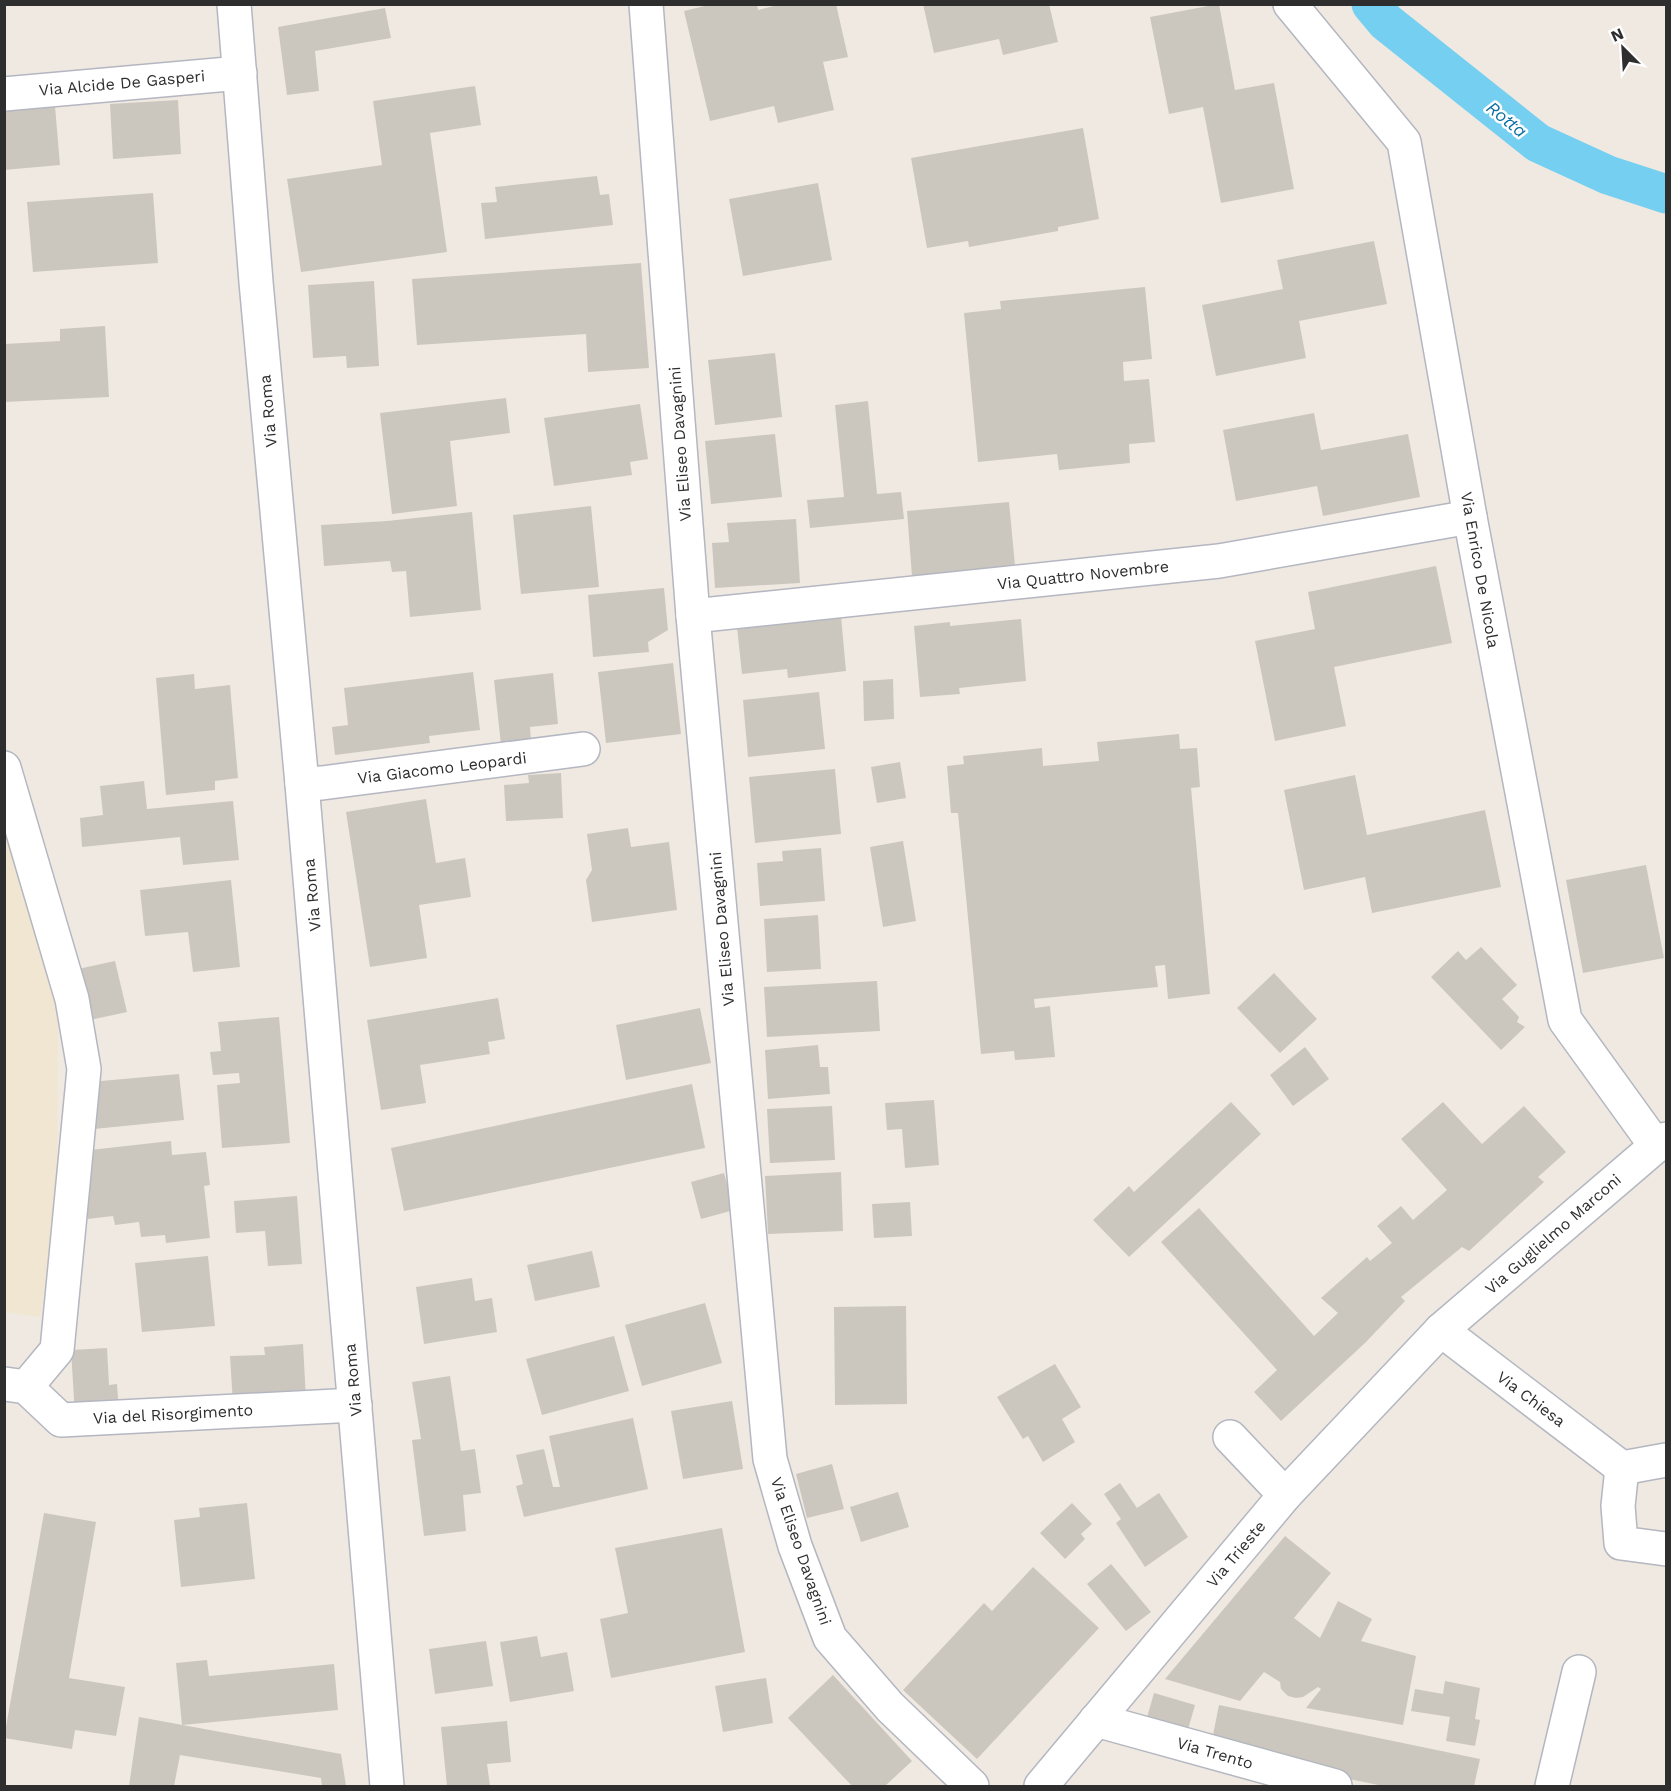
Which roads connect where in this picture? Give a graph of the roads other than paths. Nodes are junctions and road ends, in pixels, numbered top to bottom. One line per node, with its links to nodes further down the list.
1 (234, 4): 4 (street, Via Roma)
2 (646, 4): 7 (street, Via Eliseo Davagnini)
3 (1290, 4): 6 (street, Via Enrico De Nicola)
4 (240, 73): 5 (street, Via Alcide De Gasperi); 10 (street, Via Roma)
5 (4, 94)
6 (1470, 517): 7 (street, Via Quattro Novembre); 11 (street, Via Enrico De Nicola)
7 (693, 616): 23 (street, Via Eliseo Davagnini)
8 (583, 749): 10 (street, Via Giacomo Leopardi)
9 (4, 768): 13 (street)
10 (302, 784): 14 (street, Via Roma)
11 (1661, 1142): 12 (street, Via Guglielmo Marconi)
12 (1441, 1330): 17 (street, Via Chiesa); 18 (street, Via Trieste)
13 (15, 1385): 14 (street, Via del Risorgimento)
14 (355, 1406): 22 (street, Via Roma)
15 (1230, 1437): 18 (street)
16 (1666, 1460): 17 (street)
17 (1622, 1468): 19 (street)
18 (1285, 1495): 21 (street, Via Trieste)
19 (1666, 1549)
20 (1579, 1672): 26 (street)
21 (1096, 1720): 24 (street, Via Trieste); 25 (street, Via Trento)
22 (387, 1786)
23 (972, 1786)
24 (1041, 1786)
25 (1335, 1786)
26 (1552, 1786)

